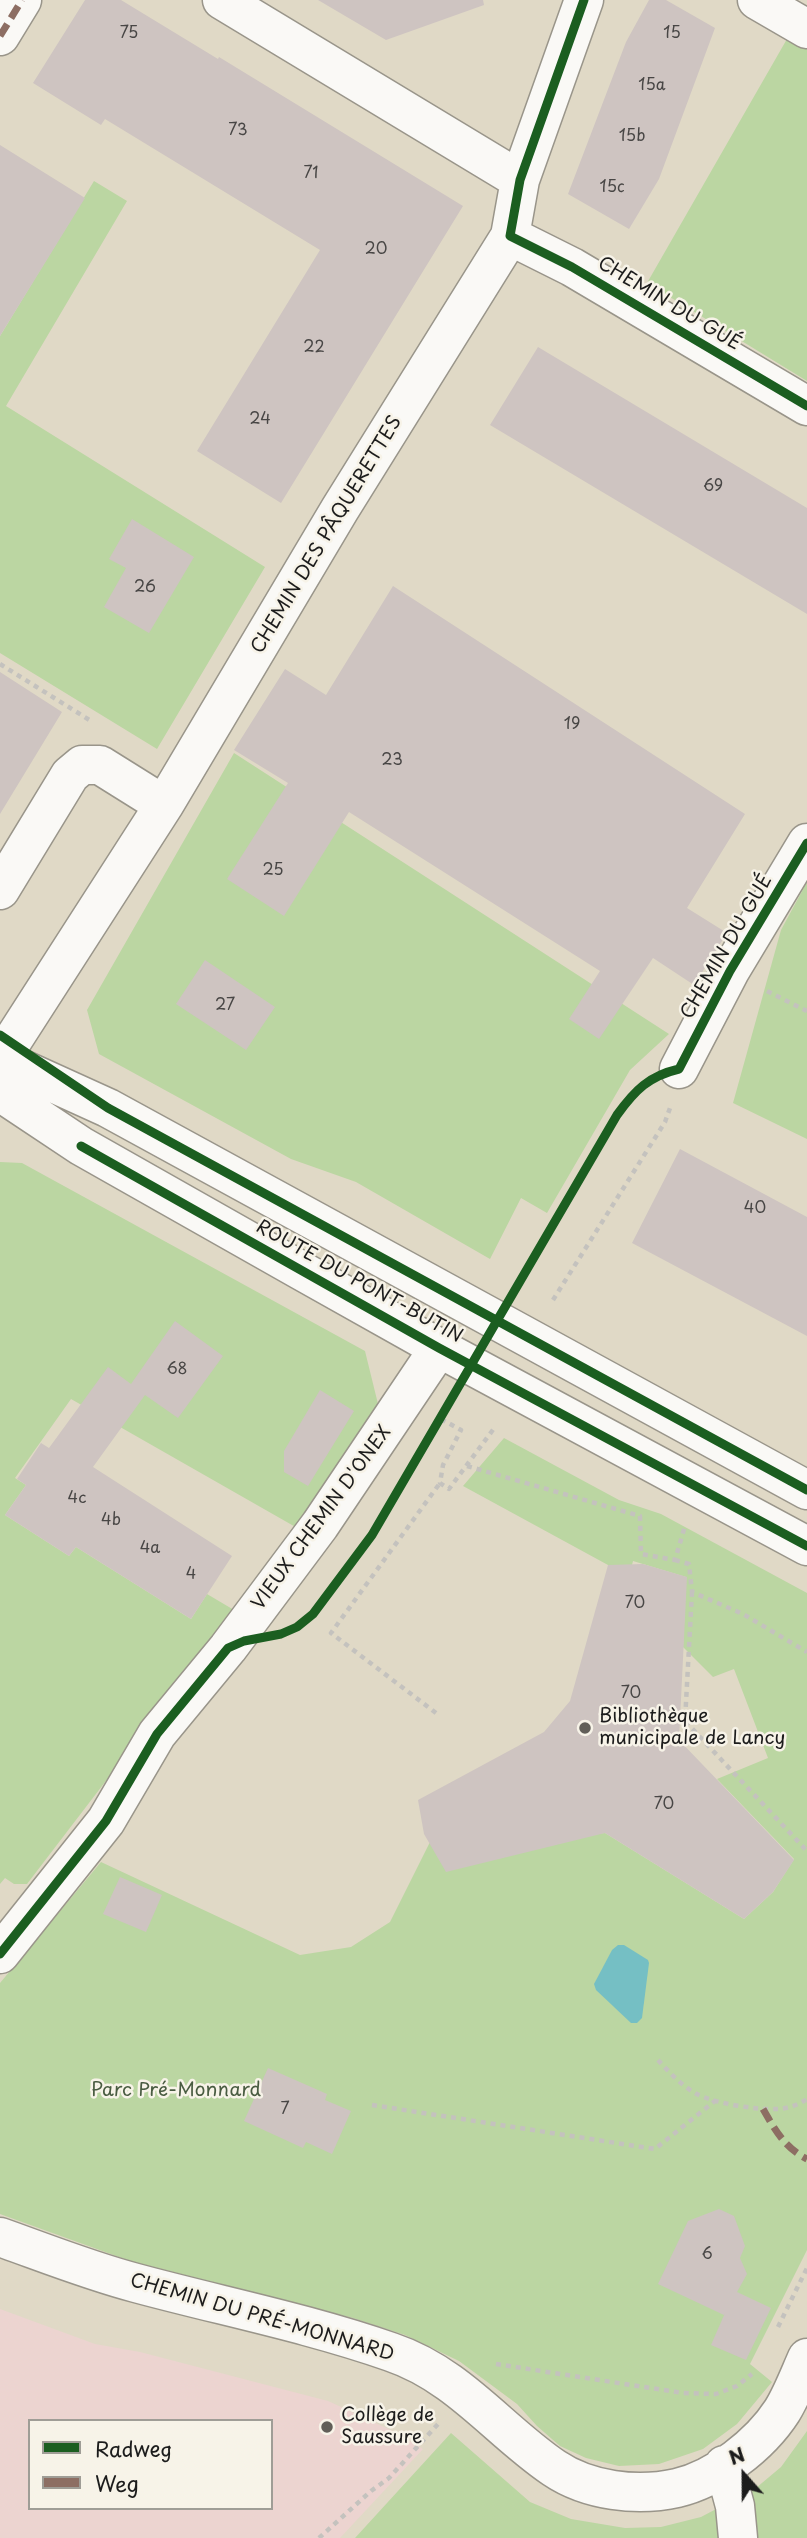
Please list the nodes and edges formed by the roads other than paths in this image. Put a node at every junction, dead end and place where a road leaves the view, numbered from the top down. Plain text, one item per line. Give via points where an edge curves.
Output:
1 (22, 0) edge
2 (222, 0) edge
3 (584, 0) edge
4 (757, 0) edge
5 (807, 29) edge
6 (0, 36) edge
7 (520, 180) junction
8 (510, 236) junction
9 (807, 406) edge
10 (164, 804) junction
11 (807, 843) edge
12 (0, 890) edge
13 (4, 1046) edge
14 (679, 1069) road end
15 (0, 1092) edge
16 (0, 1112) edge
17 (81, 1146) junction
18 (439, 1348) junction
19 (807, 1490) edge
20 (807, 1546) edge
21 (0, 1954) edge
22 (0, 2237) edge
23 (807, 2358) edge
24 (724, 2465) junction
25 (738, 2538) edge

1 - 6 street
2 - 7 street
3 - 7 street, CHEMIN DES PÂQUERETTES
4 - 5 street
7 - 8 street, CHEMIN DES PÂQUERETTES
8 - 9 street, CHEMIN DU GUÉ via 572,267
8 - 10 street, CHEMIN DES PÂQUERETTES
10 - 12 street via 100,765 82,765 70,775
10 - 13 street, CHEMIN DES PÂQUERETTES
11 - 14 street, CHEMIN DU GUÉ via 730,971
13 - 19 street, ROUTE DU PONT-BUTIN via 108,1108
15 - 17 street, ROUTE DU PONT-BUTIN
16 - 17 street
17 - 18 street, ROUTE DU PONT-BUTIN
18 - 20 street, ROUTE DU PONT-BUTIN
18 - 21 street, VIEUX CHEMIN D'ONEX via 320,1525 157,1734 106,1821
22 - 24 street, CHEMIN DU PRÉ-MONNARD via 132,2283 394,2353 460,2389 531,2452 583,2483 614,2490 677,2488
23 - 24 street, CHEMIN DU PRÉ-MONNARD via 782,2411 748,2448
24 - 25 street

